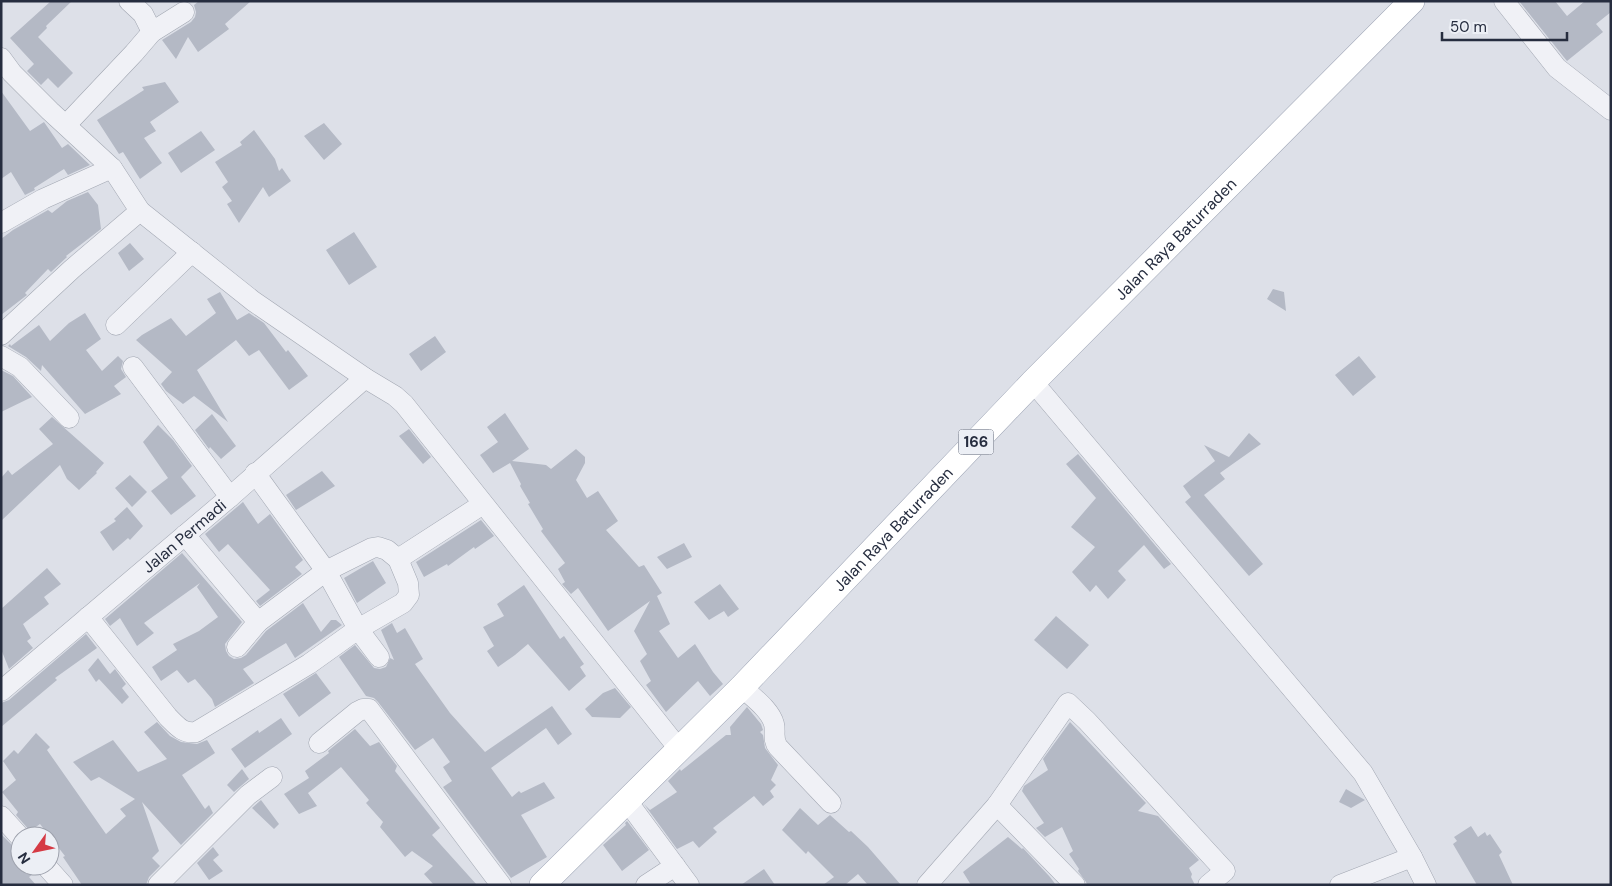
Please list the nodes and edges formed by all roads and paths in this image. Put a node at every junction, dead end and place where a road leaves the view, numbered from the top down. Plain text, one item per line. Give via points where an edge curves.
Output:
1 (129, 1) edge
2 (1412, 1) edge
3 (1504, 1) edge
4 (184, 12) dead end
5 (152, 32) junction
6 (1, 58) edge
7 (1611, 110) edge
8 (66, 125) junction
9 (112, 168) junction
10 (140, 211) junction
11 (1, 223) edge
12 (192, 252) junction
13 (116, 325) dead end
14 (1, 335) edge
15 (1, 356) edge
16 (133, 367) dead end
17 (365, 378) junction
18 (1033, 382) junction
19 (70, 418) dead end
20 (255, 473) junction
21 (230, 497) junction
22 (483, 504) junction
23 (185, 535) junction
24 (398, 559) junction
25 (326, 571) junction
26 (88, 617) junction
27 (258, 622) junction
28 (358, 629) junction
29 (237, 647) dead end
30 (378, 657) dead end
31 (742, 687) junction
32 (1, 691) edge
33 (319, 743) dead end
34 (679, 749) junction
35 (272, 776) dead end
36 (627, 801) junction
37 (832, 803) dead end
38 (997, 805) junction
39 (1, 816) edge
40 (10, 826) edge
41 (1412, 857) junction
42 (675, 866) junction
43 (1229, 878) edge
44 (158, 885) edge
45 (501, 885) edge
46 (542, 885) edge
47 (646, 885) edge
48 (689, 885) edge
49 (927, 885) edge
50 (1075, 885) edge
51 (1208, 885) edge
52 (1340, 885) edge
53 (1426, 885) edge

1 - 5 street via 143,14
2 - 18 main road, Jalan Raya Baturraden / 166
3 - 7 street via 1557,68
4 - 5 street
5 - 8 street
6 - 8 street via 12,73
8 - 9 street
9 - 10 street
9 - 11 street
10 - 12 street
10 - 14 street
12 - 13 street
12 - 17 street via 253,301
15 - 19 street via 20,367
16 - 21 street
17 - 20 street, Jalan Permadi
17 - 22 street via 404,404
18 - 31 main road, Jalan Raya Baturraden / 166
18 - 41 street via 1363,773
20 - 21 street, Jalan Permadi
20 - 25 street
21 - 23 street, Jalan Permadi
22 - 24 street
22 - 34 street
23 - 26 street, Jalan Permadi
23 - 27 street
24 - 25 street via 387,550 372,548
24 - 28 street via 408,583 409,595 403,603
25 - 27 street
25 - 28 street
26 - 28 street via 168,718 180,730 189,733 236,709
26 - 32 street, Jalan Permadi
27 - 29 street
28 - 30 street
31 - 34 main road, Jalan Raya Baturraden / 166
31 - 37 street via 772,720 778,747
33 - 45 street via 357,712 369,709
34 - 36 main road, Jalan Raya Baturraden / 166
35 - 44 street via 248,795
36 - 42 street
36 - 46 main road, Jalan Raya Baturraden / 166
38 - 43 street via 1068,703
38 - 49 street
38 - 50 street
39 - 40 street
41 - 52 street
41 - 53 street
42 - 47 street
42 - 48 street
43 - 51 street

